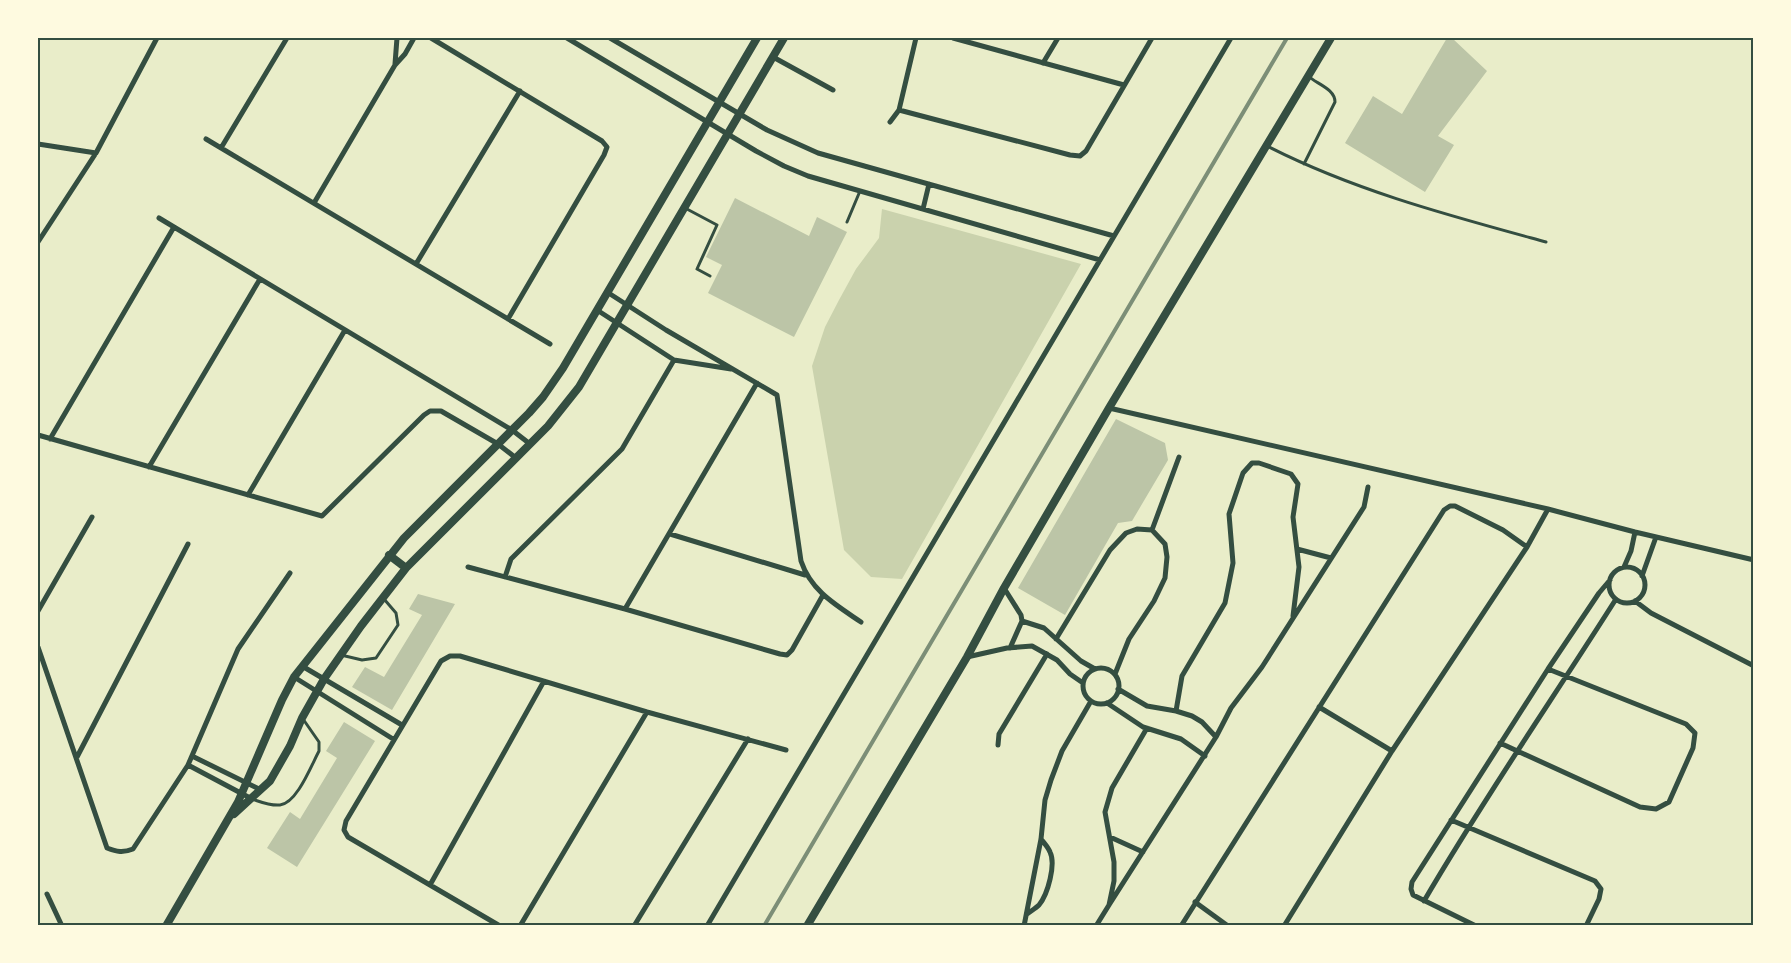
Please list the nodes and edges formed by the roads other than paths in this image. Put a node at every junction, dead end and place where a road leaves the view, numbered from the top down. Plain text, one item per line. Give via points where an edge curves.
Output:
1 (157, 38) edge
2 (287, 38) edge
3 (396, 38) edge
4 (414, 38) edge
5 (431, 38) edge
6 (567, 38) edge
7 (610, 38) edge
8 (757, 38) edge
9 (784, 38) edge
10 (916, 38) edge
11 (953, 38) edge
12 (960, 38) edge
13 (1058, 38) edge
14 (1152, 38) edge
15 (1231, 38) edge
16 (1331, 38) edge
17 (773, 57) junction
18 (1043, 62) junction
19 (395, 65) junction
20 (1308, 76) junction
21 (1124, 85) junction
22 (833, 90) dead end
23 (520, 91) junction
24 (720, 102) junction
25 (900, 110) junction
26 (740, 114) junction
27 (708, 122) junction
28 (890, 122) dead end
29 (728, 134) junction
30 (206, 139) dead end
31 (38, 144) edge
32 (1266, 146) junction
33 (221, 148) junction
34 (96, 153) junction
35 (1304, 164) junction
36 (929, 184) junction
37 (860, 191) junction
38 (314, 203) junction
39 (684, 208) junction
40 (923, 209) junction
41 (159, 218) dead end
42 (847, 222) dead end
43 (174, 227) junction
44 (1114, 236) junction
45 (38, 242) edge
46 (1546, 242) dead end
47 (1100, 260) junction
48 (416, 264) junction
49 (710, 276) dead end
50 (260, 278) junction
51 (607, 292) junction
52 (627, 305) junction
53 (597, 310) junction
54 (508, 319) junction
55 (616, 323) junction
56 (345, 330) junction
57 (550, 344) dead end
58 (674, 360) junction
59 (734, 370) junction
60 (757, 384) junction
61 (1109, 408) junction
62 (512, 430) junction
63 (38, 435) edge
64 (50, 438) junction
65 (498, 444) junction
66 (530, 444) junction
67 (1179, 457) dead end
68 (516, 458) junction
69 (149, 467) junction
70 (1368, 488) dead end
71 (248, 495) junction
72 (1548, 509) junction
73 (92, 517) dead end
74 (1152, 530) junction
75 (1635, 532) junction
76 (670, 534) junction
77 (1656, 537) junction
78 (188, 544) dead end
79 (1527, 547) junction
80 (1297, 549) junction
81 (390, 555) junction
82 (1331, 558) junction
83 (1754, 560) edge
84 (468, 567) dead end
85 (1624, 567) junction
86 (406, 568) junction
87 (290, 573) dead end
88 (805, 575) junction
89 (1642, 576) junction
90 (505, 577) junction
91 (1610, 580) junction
92 (1004, 588) junction
93 (823, 595) junction
94 (383, 598) junction
95 (1616, 599) junction
96 (1635, 601) junction
97 (625, 609) junction
98 (38, 611) edge
99 (1292, 619) junction
100 (1022, 621) junction
101 (861, 622) dead end
102 (1056, 639) junction
103 (38, 647) edge
104 (1010, 648) junction
105 (1048, 654) junction
106 (340, 655) junction
107 (967, 657) junction
108 (1754, 658) edge
109 (1752, 665) edge
110 (302, 666) junction
111 (1095, 668) junction
112 (1548, 669) junction
113 (1115, 674) junction
114 (294, 677) junction
115 (1567, 677) junction
116 (324, 679) junction
117 (544, 681) junction
118 (1083, 683) junction
119 (1118, 689) junction
120 (316, 691) junction
121 (1091, 701) junction
122 (1106, 703) junction
123 (1319, 707) junction
124 (1176, 711) junction
125 (647, 712) junction
126 (302, 718) junction
127 (402, 725) junction
128 (1147, 728) junction
129 (1216, 737) junction
130 (393, 739) junction
131 (748, 739) junction
132 (1500, 743) junction
133 (998, 745) dead end
134 (786, 750) dead end
135 (1392, 751) junction
136 (1517, 751) junction
137 (192, 756) junction
138 (1205, 756) junction
139 (76, 757) junction
140 (188, 765) junction
141 (246, 782) junction
142 (261, 790) junction
143 (242, 793) junction
144 (252, 799) junction
145 (228, 819) junction
146 (1451, 820) junction
147 (1467, 828) junction
148 (1110, 837) junction
149 (1041, 839) junction
150 (1143, 852) junction
151 (430, 885) junction
152 (47, 894) dead end
153 (1424, 901) junction
154 (1195, 902) junction
155 (1109, 905) junction
156 (1026, 914) junction
157 (1291, 916) junction
158 (62, 926) edge
159 (166, 926) edge
160 (500, 926) edge
161 (520, 926) edge
162 (634, 926) edge
163 (707, 926) edge
164 (807, 926) edge
165 (1024, 926) edge
166 (1096, 926) edge
167 (1181, 926) edge
168 (1228, 926) edge
169 (1284, 926) edge
170 (1292, 926) edge
171 (1476, 926) edge
172 (1586, 926) edge

1 - 34 street
2 - 33 street
3 - 19 street
4 - 19 street
5 - 23 street
6 - 27 street
7 - 24 street
8 - 24 street
9 - 17 street
10 - 25 street
11 - 12 street
12 - 18 street
13 - 18 street
14 - 21 street
15 - 44 street
16 - 20 street
17 - 22 street
17 - 26 street
18 - 21 street
19 - 38 street
20 - 32 street
20 - 35 lane via 1332,92 1335,102
21 - 25 street via 1080,156
23 - 48 street
23 - 54 street via 607,147
24 - 26 street
24 - 27 street
25 - 28 street
26 - 29 street
26 - 36 street via 818,153
27 - 29 street
27 - 51 street
29 - 37 street via 784,166
29 - 39 street
30 - 33 street
31 - 34 street
32 - 35 lane
32 - 61 street
33 - 38 street
34 - 45 street
35 - 46 lane via 1421,208
36 - 40 street
36 - 44 street
37 - 40 street
37 - 42 lane
38 - 48 street
39 - 49 lane via 717,225 697,269
39 - 52 street
40 - 47 street
41 - 43 street
43 - 50 street
43 - 64 street
44 - 47 street
47 - 163 street
48 - 54 street
50 - 56 street
50 - 69 street
51 - 52 street
51 - 53 street
52 - 55 street
52 - 59 street
53 - 55 street
53 - 62 street via 543,397
54 - 57 street
55 - 58 street
55 - 66 street via 579,387
56 - 62 street
56 - 71 street
58 - 59 street
58 - 90 street via 622,449 511,559
59 - 60 street
60 - 76 street
60 - 88 street via 777,395
61 - 72 street
61 - 92 street
62 - 65 street
62 - 66 street
63 - 64 street
64 - 69 street
65 - 68 street
65 - 71 street via 441,411 430,411 322,516
65 - 81 street
66 - 68 street
67 - 74 street
68 - 86 street
69 - 71 street
70 - 82 street via 1364,507
72 - 75 street
72 - 79 street
73 - 98 street
74 - 102 street via 1137,529 1126,533 1110,550
74 - 113 street via 1165,544 1165,578 1129,639
75 - 77 street
75 - 85 street
76 - 88 street
76 - 97 street
77 - 83 street
77 - 89 street
78 - 139 street
79 - 123 street via 1503,530 1455,506 1444,510
79 - 135 street
80 - 82 street
80 - 99 street via 1299,567
80 - 124 street via 1293,516 1298,484 1291,474 1252,463 1243,472 1229,514 1233,563 1225,603 1182,676
81 - 86 street
81 - 110 street
82 - 99 street
84 - 90 street
85 - 89 street via 1634,569
85 - 91 street
86 - 94 street
87 - 137 street via 238,649
88 - 93 street
89 - 96 street via 1644,590
90 - 97 street
91 - 95 street via 1610,591
91 - 112 street
92 - 100 street
92 - 107 street
93 - 97 street via 787,655
93 - 101 street
94 - 106 street
94 - 106 lane via 396,613 398,625 376,658 362,660
95 - 96 street
95 - 115 street
96 - 109 street via 1651,613
99 - 129 street via 1231,708
100 - 102 street via 1044,628
100 - 104 street
102 - 111 street
103 - 139 street
104 - 105 street via 1032,646
104 - 107 street
105 - 118 street
105 - 133 street via 999,734
106 - 116 street
107 - 164 street
108 - 109 street
110 - 114 street
110 - 116 street
111 - 113 street
111 - 118 street
112 - 115 street
112 - 132 street
113 - 119 street
114 - 120 street
114 - 141 street
115 - 136 street
115 - 136 street via 1686,724 1694,733 1693,748 1669,802 1656,809 1640,807
116 - 120 street
116 - 127 street
117 - 125 street
117 - 127 street via 460,656 450,656 441,661
117 - 151 street
118 - 121 street via 1083,690
119 - 122 street via 1114,698
119 - 124 street via 1147,706
120 - 126 street
120 - 130 street
121 - 122 street
121 - 149 street via 1062,751 1050,780
122 - 128 street
123 - 135 street
123 - 154 street
124 - 129 street via 1196,718
125 - 131 street
125 - 161 street
126 - 142 street via 279,766
126 - 144 lane via 320,746 297,792 281,805
127 - 130 street
128 - 138 street via 1181,739
128 - 148 street via 1112,788 1105,812
129 - 138 street
130 - 151 street via 346,821 344,830 348,837
131 - 134 street
131 - 162 street
132 - 136 street
132 - 146 street
135 - 157 street
136 - 147 street
137 - 140 street
137 - 141 street
138 - 150 street
139 - 140 street via 108,848 117,852 133,849
140 - 143 street
141 - 142 street
141 - 143 street
142 - 144 street
143 - 144 street
143 - 145 street
144 - 145 street
145 - 159 street
146 - 147 street
146 - 153 street via 1412,882 1413,895
147 - 153 street
147 - 172 street via 1595,881 1601,889
148 - 150 street
148 - 155 street via 1114,881
149 - 156 street
149 - 156 street via 1050,853 1050,877 1042,900
150 - 155 street
151 - 160 street
152 - 158 street
153 - 171 street
154 - 167 street
154 - 168 street
155 - 166 street
156 - 165 street
157 - 169 street
157 - 170 street

